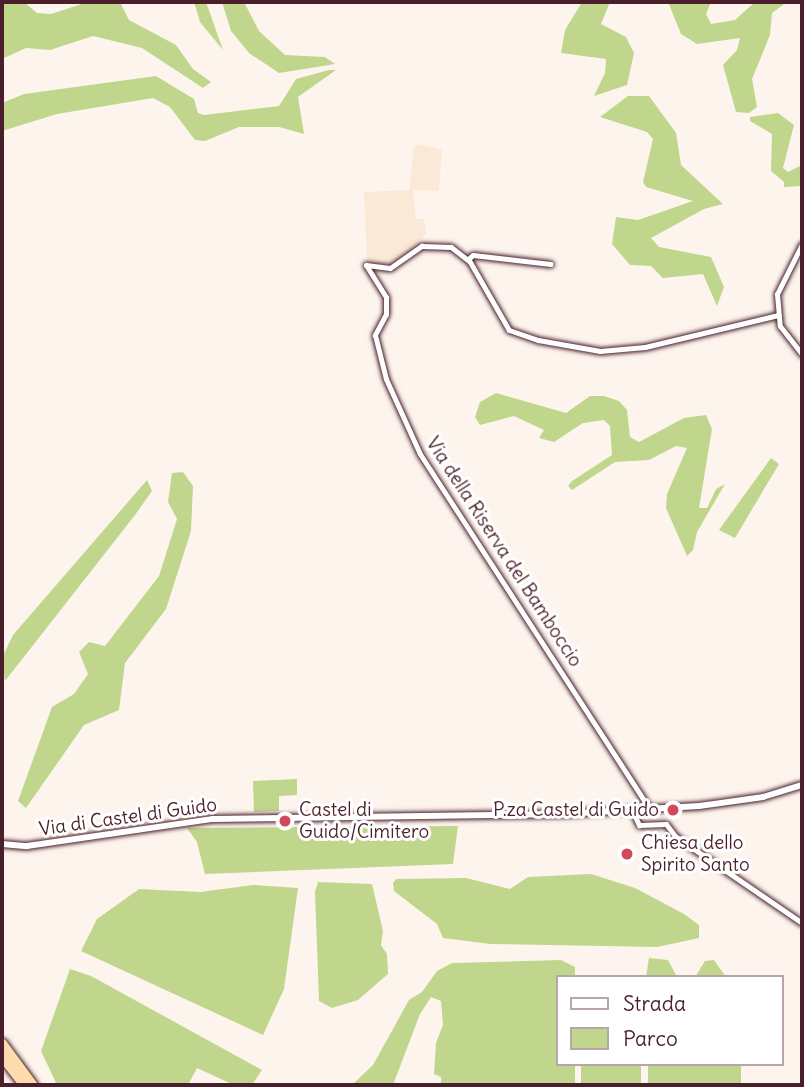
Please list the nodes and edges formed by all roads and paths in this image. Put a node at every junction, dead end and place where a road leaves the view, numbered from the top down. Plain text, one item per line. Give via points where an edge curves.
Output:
1 (802, 244) edge
2 (468, 259) junction
3 (550, 264) dead end
4 (778, 315) junction
5 (802, 354) edge
6 (802, 785) edge
7 (649, 808) junction
8 (632, 810) junction
9 (2, 844) edge
10 (802, 923) edge
11 (2, 1043) edge
12 (2, 1057) edge
13 (24, 1085) edge
14 (33, 1085) edge

1 - 4 street via 778,285
2 - 3 street via 473,255
2 - 4 street via 505,326 546,342 620,351
2 - 7 street, Via della Riserva del Bamboccio via 451,247 433,243 417,248 393,267 366,265 387,299 386,314 375,335 386,379 420,454
4 - 5 street via 785,335
6 - 7 street, Via di Castel di Guido via 737,801
7 - 8 street, Via di Castel di Guido
8 - 9 street, Via di Castel di Guido via 219,819 27,846
8 - 10 street via 639,825 666,824 675,835
11 - 14 highway
12 - 13 highway

